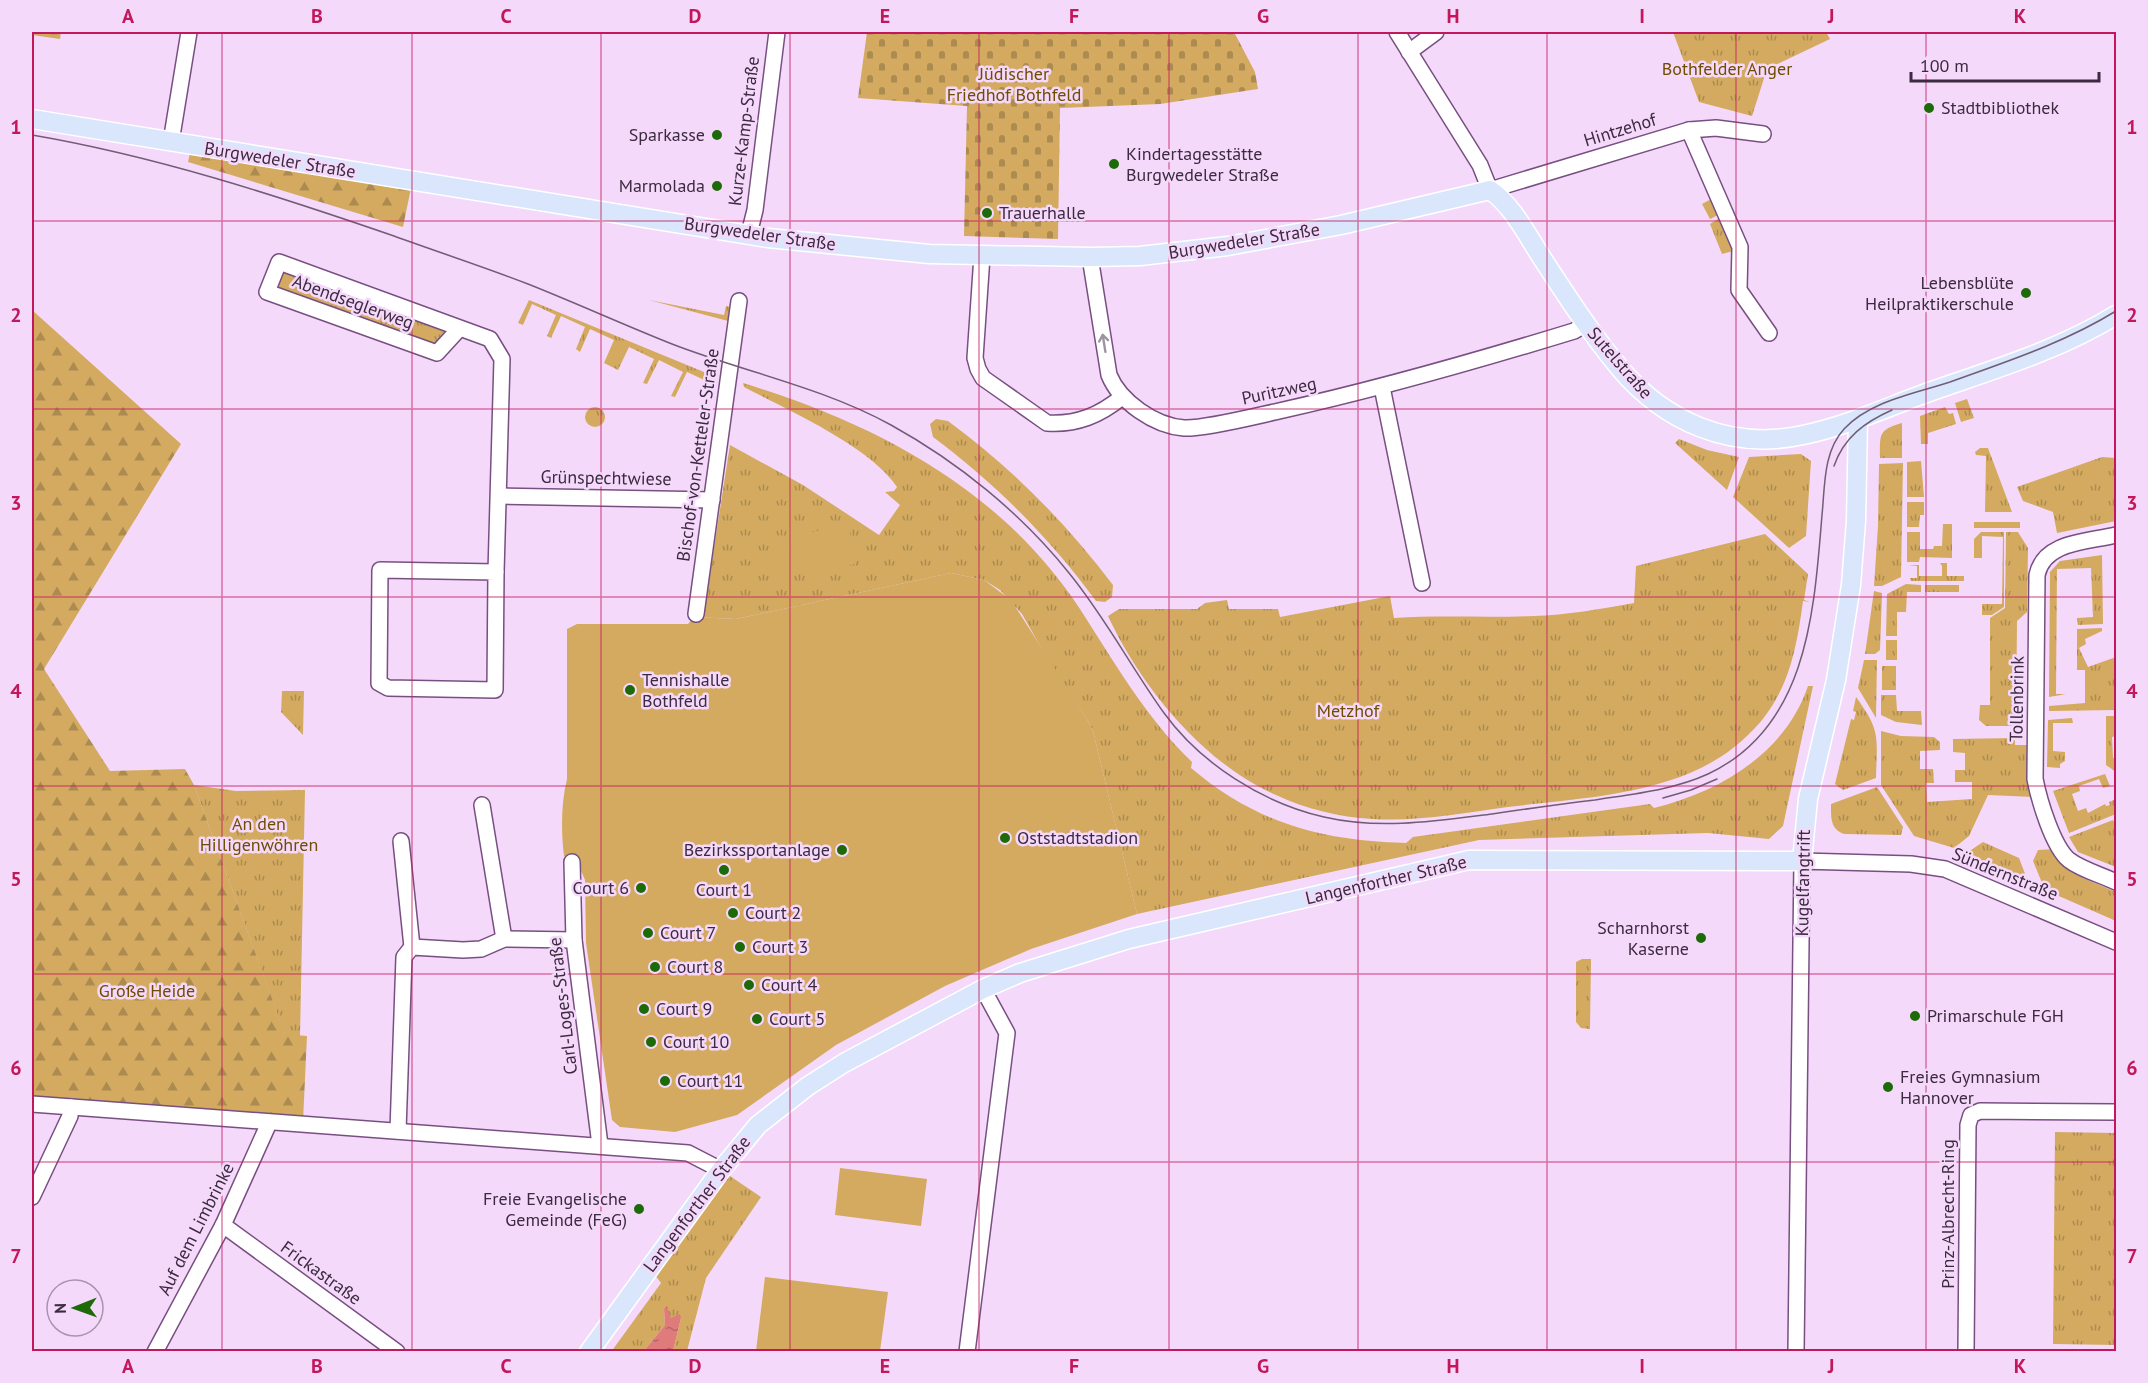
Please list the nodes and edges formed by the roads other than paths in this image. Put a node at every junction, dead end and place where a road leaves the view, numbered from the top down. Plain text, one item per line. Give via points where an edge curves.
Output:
1 (189, 32) edge
2 (773, 32) edge
3 (1397, 32) edge
4 (1436, 32) edge
5 (1409, 52) junction
6 (32, 119) edge
7 (1689, 130) junction
8 (1763, 134) dead end
9 (171, 142) junction
10 (1490, 190) junction
11 (749, 234) junction
12 (982, 256) junction
13 (1090, 257) junction
14 (740, 301) dead end
15 (2116, 315) edge
16 (1586, 324) junction
17 (459, 329) junction
18 (1769, 333) dead end
19 (1382, 387) junction
20 (1122, 397) junction
21 (1858, 419) junction
22 (500, 496) junction
23 (712, 500) junction
24 (2116, 535) edge
25 (496, 572) junction
26 (1422, 583) dead end
27 (696, 614) dead end
28 (482, 805) dead end
29 (401, 841) dead end
30 (1802, 861) junction
31 (572, 862) dead end
32 (2116, 882) edge
33 (504, 939) junction
34 (574, 940) junction
35 (2116, 942) edge
36 (412, 947) junction
37 (983, 989) junction
38 (32, 1104) edge
39 (71, 1107) junction
40 (2116, 1112) edge
41 (269, 1123) junction
42 (398, 1131) junction
43 (600, 1145) junction
44 (720, 1170) junction
45 (32, 1197) edge
46 (223, 1225) junction
47 (155, 1352) edge
48 (397, 1352) edge
49 (589, 1352) edge
50 (967, 1352) edge
51 (1796, 1352) edge
52 (1966, 1352) edge

1 - 9 street
2 - 11 street, Kurze-Kamp-Straße
3 - 5 street, Sutelstraße
4 - 5 street
5 - 10 street, Sutelstraße via 1480,165
6 - 9 main road, Burgwedeler Straße
7 - 8 street, Hintzehof via 1716,128
7 - 10 street, Hintzehof
7 - 18 street via 1740,247 1739,290
9 - 11 main road, Burgwedeler Straße
10 - 13 main road, Burgwedeler Straße via 1229,246
10 - 16 main road, Sutelstraße via 1511,211
11 - 12 main road, Burgwedeler Straße via 830,246
12 - 13 main road, Burgwedeler Straße
12 - 20 street via 975,358 983,378 1047,423 1102,414
20 -> 13 street via 1110,375
14 - 23 street, Bischof-von-Ketteler-Straße
15 - 21 main road, Sutelstraße via 2038,354
16 - 19 street, Puritzweg via 1574,332
16 - 21 main road, Sutelstraße via 1640,392 1679,419 1714,434 1750,439 1800,436
17 - 17 street, Abendseglerweg via 279,262 267,292 437,353
17 - 22 street, Abendseglerweg via 490,339 501,359
19 - 20 street, Puritzweg via 1186,428 1170,425
19 - 26 street
21 - 30 main road, Kugelfangtrift via 1851,585 1839,664 1808,799
22 - 23 street, Grünspechtwiese
22 - 25 street, Abendseglerweg
23 - 27 street, Bischof-von-Ketteler-Straße
24 - 32 street, Tollenbrink via 2055,549 2040,563 2035,779 2064,855 2072,863
25 - 25 street, Abendseglerweg via 495,690 388,688 378,683 380,570
28 - 33 street
29 - 36 street
30 - 35 street, Sündernstraße via 1911,864 1945,869
30 - 37 main road, Langenforther Straße via 1469,860 1129,939 1020,973
30 - 51 street, Kugelfangtrift
31 - 34 street, Carl-Loges-Straße
33 - 34 street
33 - 36 street via 481,949
34 - 43 street, Carl-Loges-Straße
36 - 42 street via 404,957
37 - 44 main road, Langenforther Straße via 808,1086 758,1125
37 - 50 street via 1007,1033
38 - 39 street
39 - 41 street
39 - 45 street
40 - 52 street, Prinz-Albrecht-Ring via 1980,1111 1971,1115
41 - 42 street
41 - 46 street, Auf dem Limbrinke
42 - 43 street
43 - 44 street via 688,1152
44 - 49 main road, Langenforther Straße
46 - 47 street, Auf dem Limbrinke
46 - 48 street, Frickastraße

